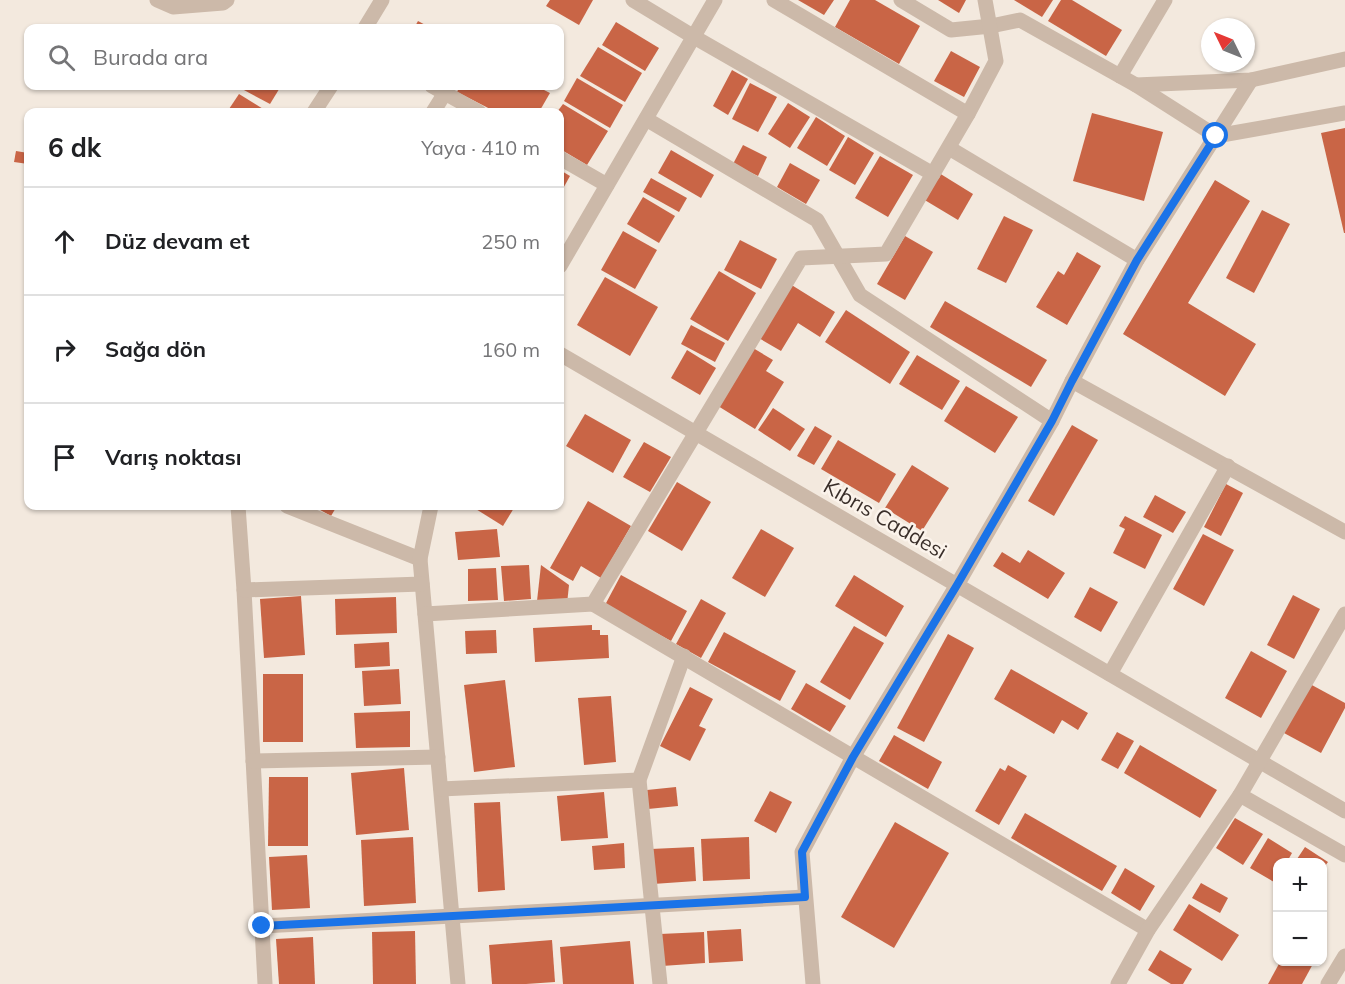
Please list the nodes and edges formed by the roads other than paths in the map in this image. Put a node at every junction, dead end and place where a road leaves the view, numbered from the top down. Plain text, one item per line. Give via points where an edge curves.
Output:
1 (157, 0) edge
2 (227, 0) edge
3 (382, 0) edge
4 (633, 0) edge
5 (715, 0) edge
6 (774, 0) edge
7 (901, 0) edge
8 (985, 0) edge
9 (1165, 0) edge
10 (367, 24) edge
11 (991, 26) junction
12 (694, 37) junction
13 (1345, 59) edge
14 (1120, 76) junction
15 (1251, 80) junction
16 (1136, 85) junction
17 (328, 90) edge
18 (438, 90) edge
19 (440, 90) edge
20 (317, 108) edge
21 (434, 108) edge
22 (472, 108) edge
23 (1345, 113) edge
24 (968, 114) junction
25 (646, 119) junction
26 (1216, 136) junction
27 (949, 148) junction
28 (564, 160) edge
29 (933, 174) junction
30 (607, 185) junction
31 (837, 256) junction
32 (564, 259) edge
33 (1137, 260) junction
34 (564, 356) edge
35 (1072, 381) junction
36 (1052, 421) junction
37 (696, 434) junction
38 (1228, 466) junction
39 (238, 510) edge
40 (297, 510) edge
41 (430, 510) edge
42 (1345, 532) edge
43 (420, 559) junction
44 (422, 584) junction
45 (957, 585) junction
46 (244, 590) junction
47 (593, 604) junction
48 (425, 614) junction
49 (1345, 614) edge
50 (684, 656) junction
51 (1110, 674) junction
52 (438, 757) junction
53 (853, 757) junction
54 (253, 761) junction
55 (1260, 761) junction
56 (639, 780) junction
57 (441, 789) junction
58 (1239, 795) junction
59 (1345, 811) edge
60 (1345, 855) edge
61 (805, 897) junction
62 (651, 905) junction
63 (452, 917) junction
64 (262, 926) junction
65 (1148, 930) junction
66 (1345, 956) edge
67 (1123, 982) edge
68 (265, 984) edge
69 (458, 984) edge
70 (660, 984) edge
71 (813, 984) edge
72 (1328, 984) edge

1 - 2 street via 172,7
3 - 10 street
4 - 12 street
5 - 12 street
6 - 24 street
7 - 11 street via 951,30
8 - 11 street
9 - 14 street
11 - 14 street via 1020,20
11 - 24 street via 996,61
12 - 25 street
12 - 29 street
13 - 15 street
14 - 16 street
15 - 16 street
15 - 26 street
16 - 26 street
17 - 20 street
18 - 21 street
19 - 22 street
23 - 26 street
24 - 27 street
25 - 30 street
25 - 31 street via 817,220
26 - 33 street
27 - 29 street
27 - 33 street
28 - 30 street
29 - 31 street via 886,254
30 - 32 street
31 - 36 street via 860,295
31 - 37 street via 801,258
33 - 35 street
34 - 37 street, Kıbrıs Caddesi
35 - 36 street
35 - 38 street
36 - 45 street
37 - 45 street, Kıbrıs Caddesi
37 - 47 street
38 - 42 street
38 - 51 street
39 - 46 street
40 - 43 street
41 - 43 street
43 - 44 street
44 - 46 street
44 - 48 street
45 - 51 street, Kıbrıs Caddesi
45 - 53 street
46 - 54 street
47 - 48 street
47 - 50 street
48 - 52 street
49 - 55 street
50 - 53 street
50 - 56 street
51 - 55 street, Kıbrıs Caddesi
52 - 54 street
52 - 57 street
53 - 61 street via 802,852
53 - 65 street
54 - 64 street
55 - 58 street
55 - 59 street, Kıbrıs Caddesi
56 - 57 street
56 - 62 street
57 - 63 street
58 - 60 street
58 - 65 street
61 - 62 street
61 - 71 street
62 - 63 street
62 - 70 street
63 - 64 street
63 - 69 street
64 - 68 street
65 - 67 street
66 - 72 street

